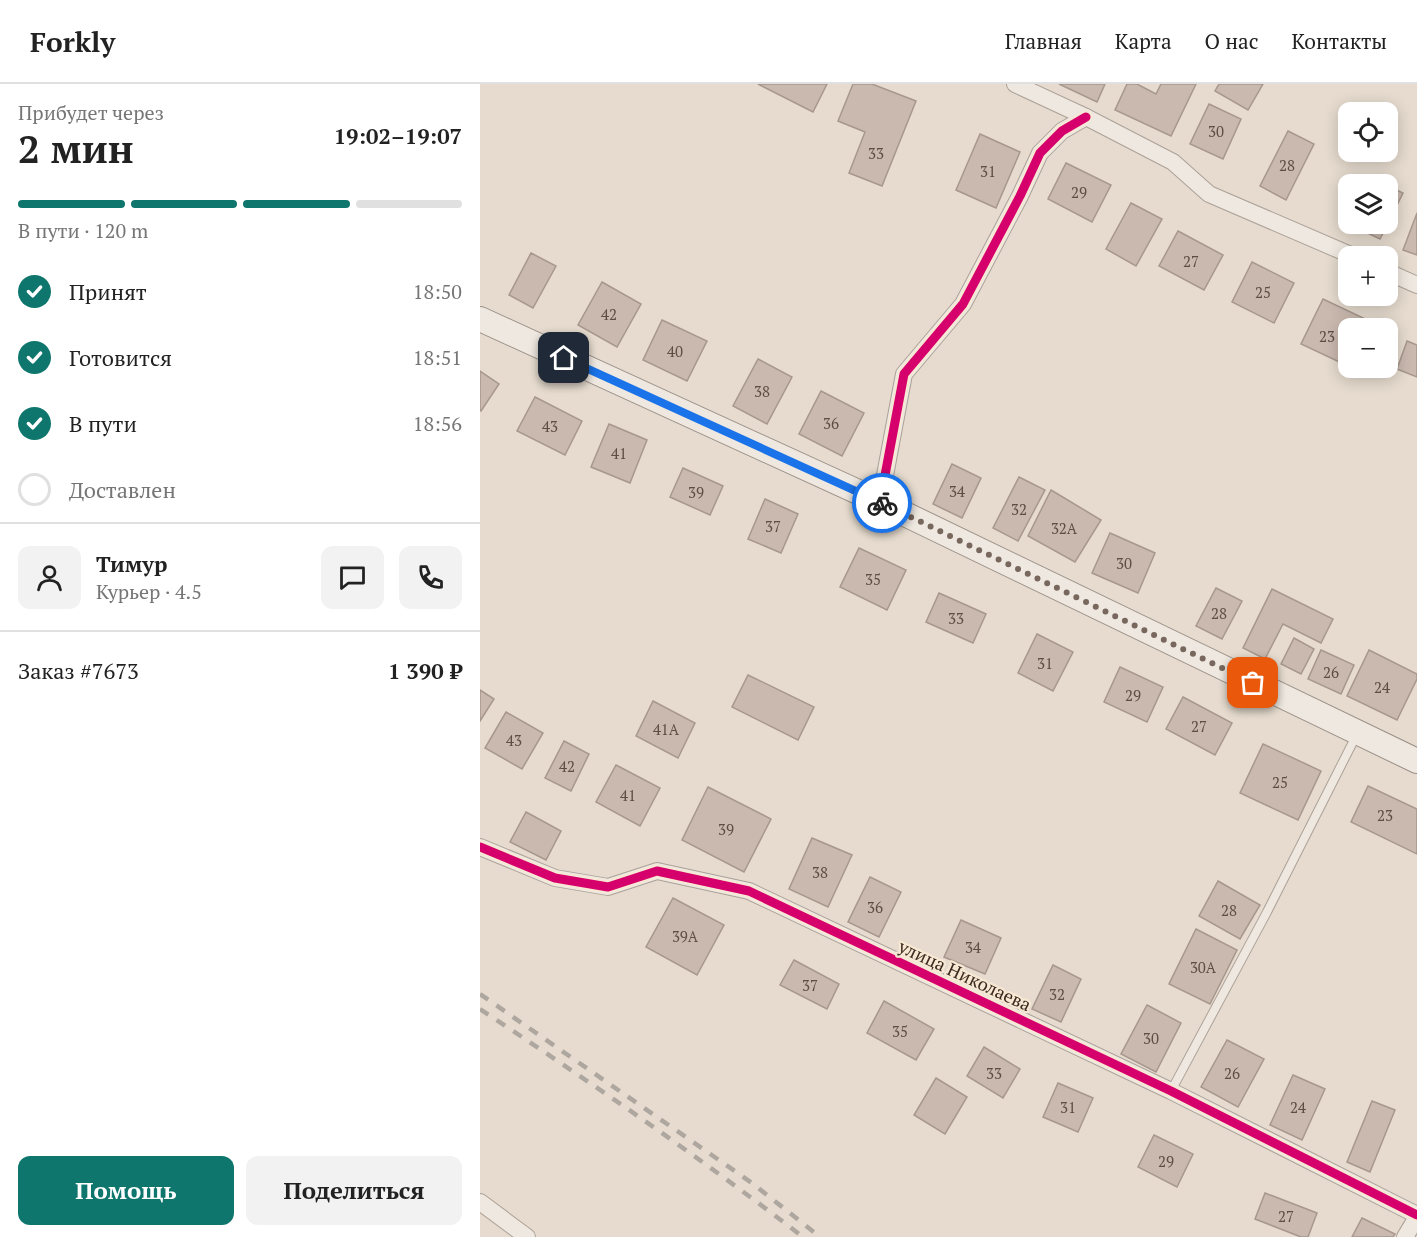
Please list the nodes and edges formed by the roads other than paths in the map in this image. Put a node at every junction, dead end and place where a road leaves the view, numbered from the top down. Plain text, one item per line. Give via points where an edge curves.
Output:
1 (1015, 84) edge
2 (1086, 117) junction
3 (1338, 250) edge
4 (1398, 276) edge
5 (1417, 285) edge
6 (480, 320) edge
7 (880, 502) junction
8 (1357, 734) junction
9 (1417, 761) edge
10 (480, 847) edge
11 (1171, 1091) junction
12 (480, 1202) edge
13 (1417, 1216) edge
14 (527, 1237) edge
15 (1405, 1237) edge

1 - 2 street
2 - 3 street via 1173,162 1209,194
2 - 7 street via 1062,131 1040,153 963,304 904,374
4 - 5 street
6 - 7 main road
7 - 8 main road
8 - 9 main road
8 - 11 lane
10 - 11 street, улица Николаева via 555,878 608,887 657,871 749,891
11 - 13 street, улица Николаева
12 - 14 street
13 - 15 street

